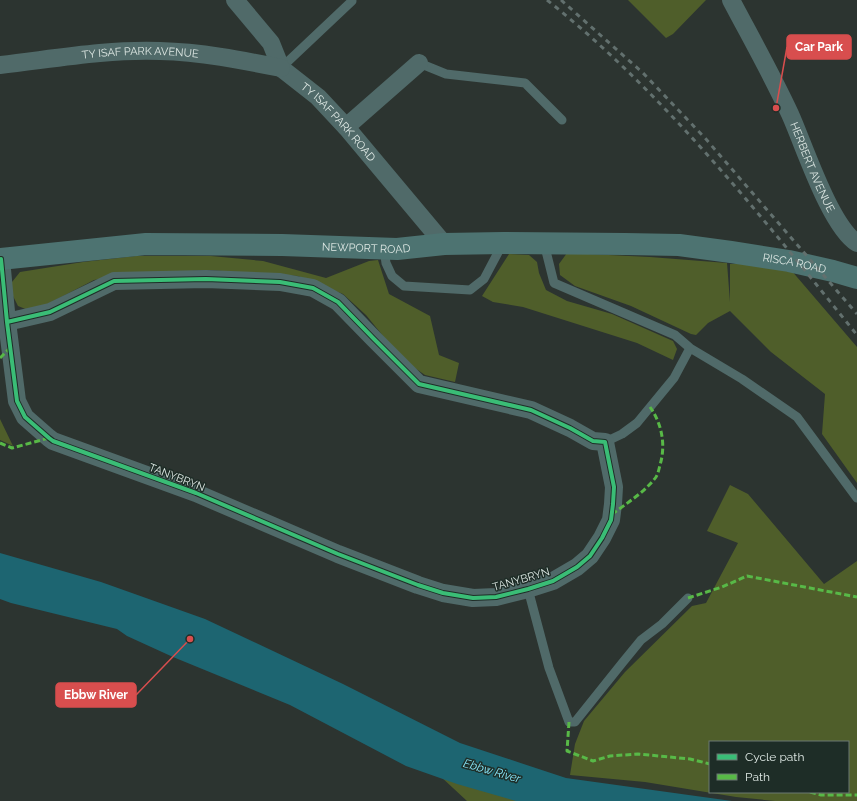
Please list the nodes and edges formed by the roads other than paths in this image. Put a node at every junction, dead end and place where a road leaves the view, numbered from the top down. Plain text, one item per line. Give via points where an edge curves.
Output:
1 (235, 0) edge
2 (731, 0) edge
3 (352, 1) dead end
4 (419, 63) joint
5 (0, 65) edge
6 (281, 68) junction
7 (562, 120) dead end
8 (346, 127) junction
9 (503, 243) junction
10 (544, 243) junction
11 (857, 243) edge
12 (444, 244) junction
13 (384, 249) junction
14 (731, 252) joint
15 (1, 259) edge
16 (857, 278) edge
17 (7, 322) junction
18 (690, 348) junction
19 (605, 442) junction
20 (857, 498) edge
21 (528, 589) junction
22 (688, 598) dead end

1 - 6 street via 271,43
2 - 11 street, HERBERT AVENUE via 790,114 830,208 850,239
3 - 6 lane
4 - 7 lane via 446,74 525,83
4 - 8 street
5 - 6 street, TY ISAF PARK AVENUE via 107,52 160,51 219,56
6 - 8 street, TY ISAF PARK ROAD via 318,97
8 - 12 street, TY ISAF PARK ROAD
9 - 10 main road, NEWPORT ROAD
9 - 12 main road, NEWPORT ROAD
9 - 13 lane via 484,278 470,290 404,286 392,276 386,263
10 - 14 main road, NEWPORT ROAD via 679,245
10 - 18 lane via 554,283 675,335
12 - 13 main road, NEWPORT ROAD
13 - 15 main road, NEWPORT ROAD via 282,244 146,244
14 - 16 main road, RISCA ROAD via 789,261
15 - 17 street, TANYBRYN
17 - 19 street via 50,312 114,281 206,279 280,282 313,288 338,302 419,384 531,410 593,441
17 - 21 street, TANYBRYN via 17,401 26,417 53,440 196,493 338,554 443,593 473,598 496,597
18 - 19 lane via 674,378 637,423
18 - 20 lane via 742,379 796,417
19 - 21 street, TANYBRYN via 614,487 610,520 602,538 590,556 576,567 553,580
21 - 22 lane via 549,668 569,722 575,722 641,640 662,624

